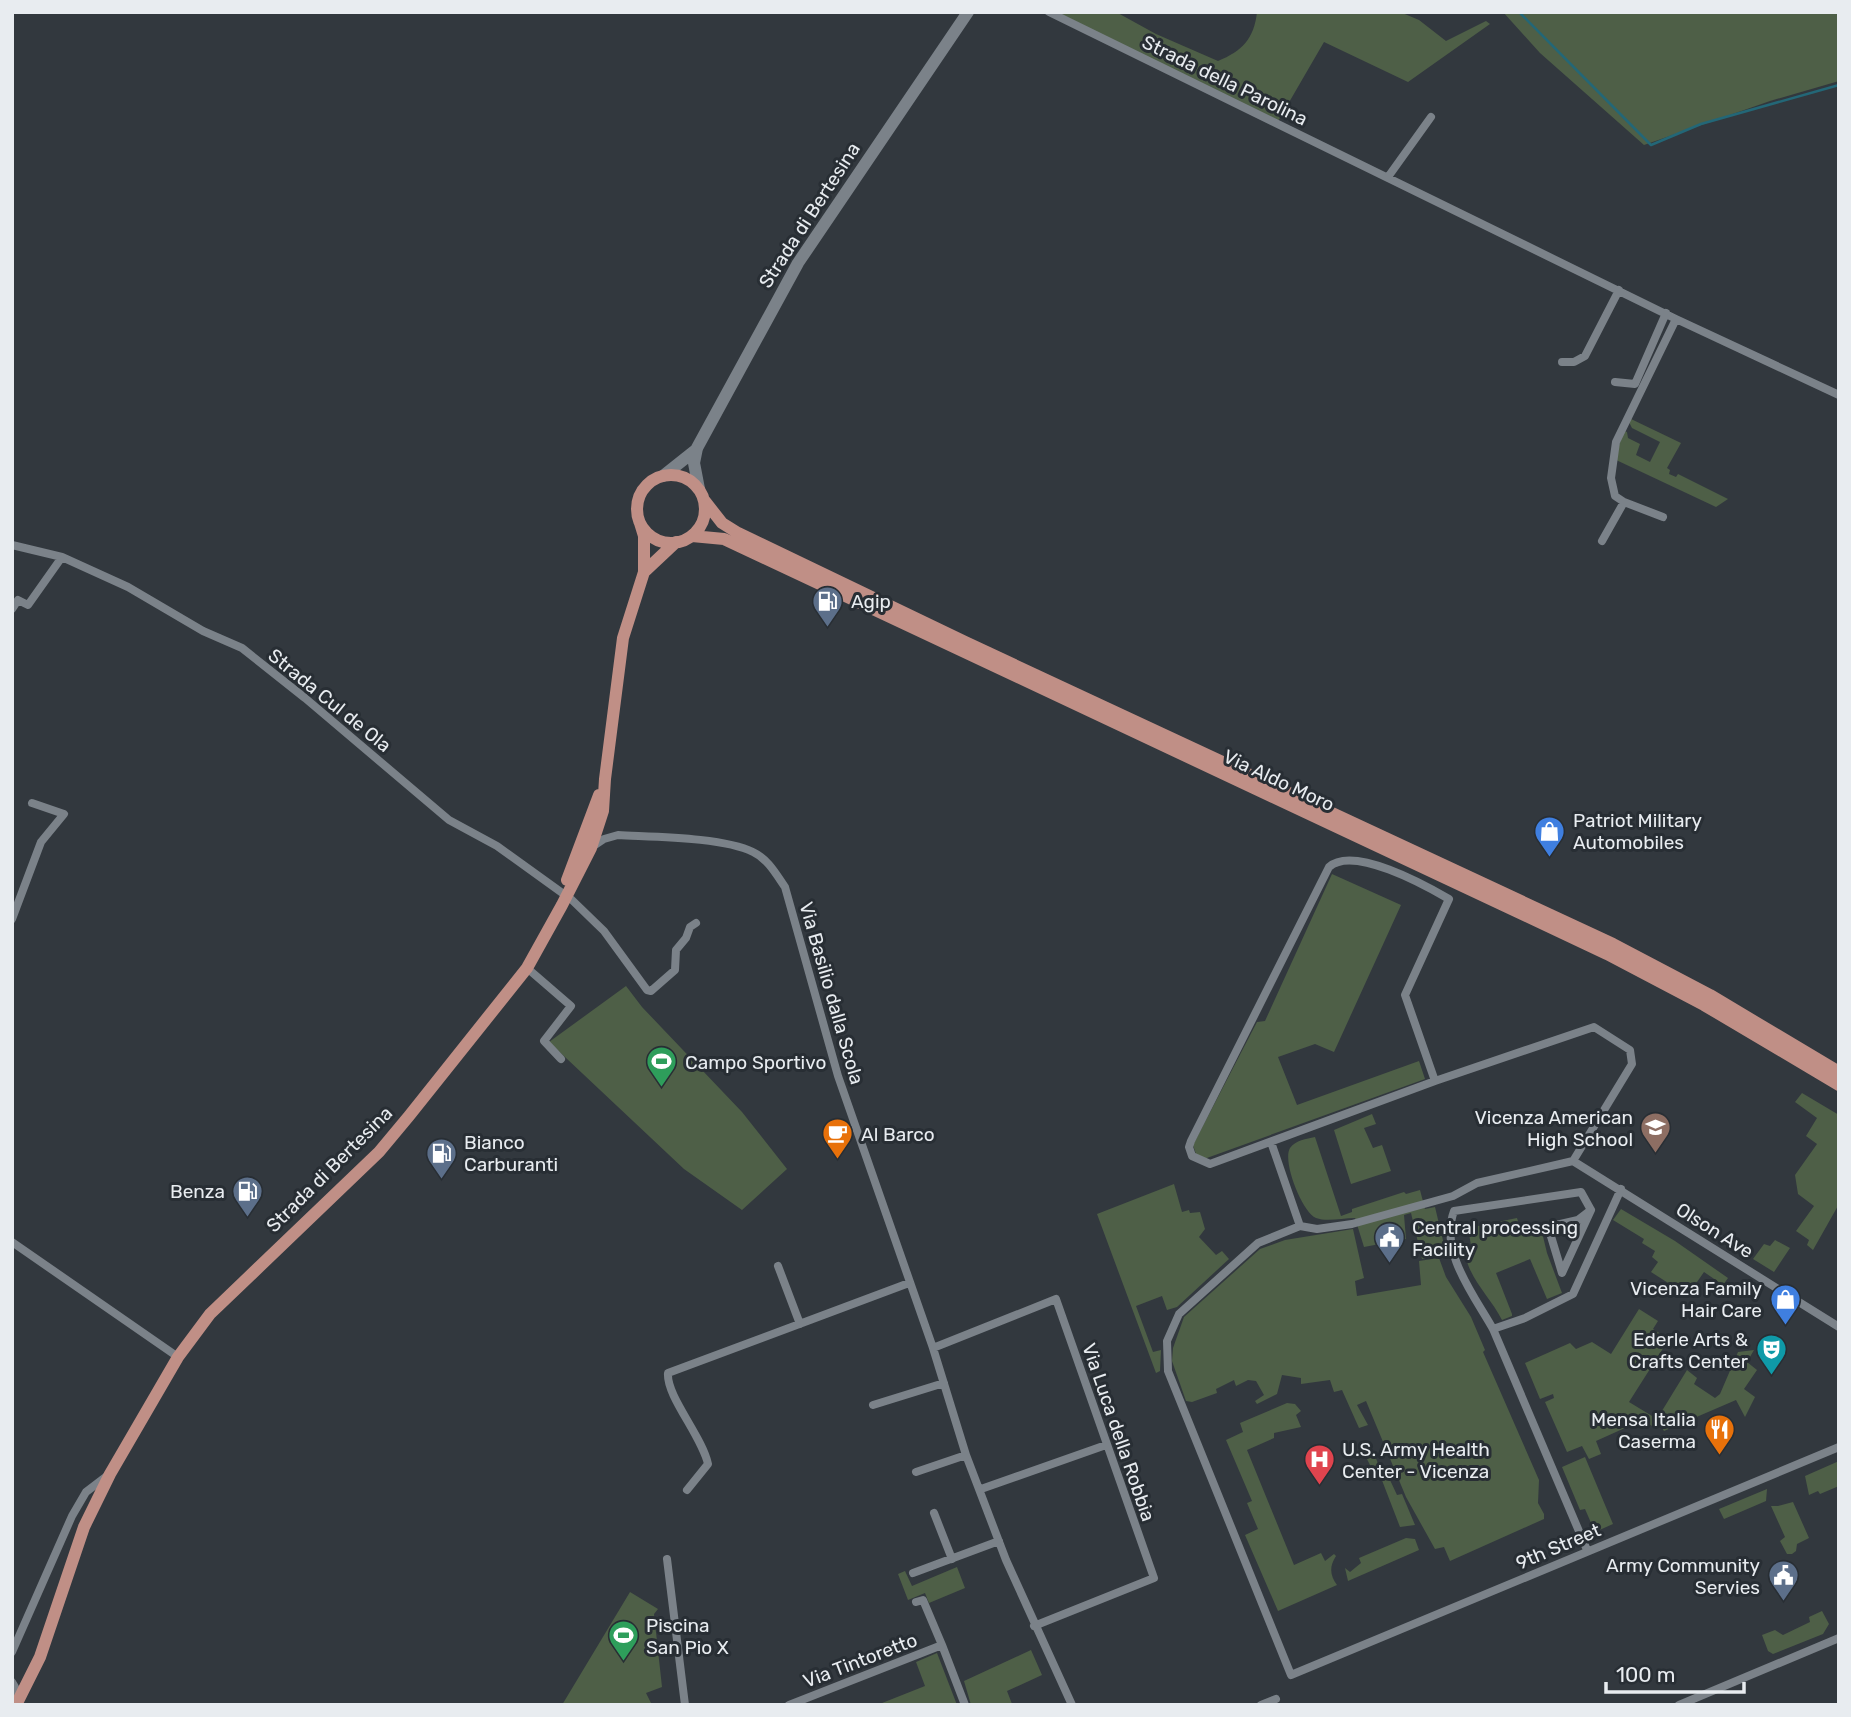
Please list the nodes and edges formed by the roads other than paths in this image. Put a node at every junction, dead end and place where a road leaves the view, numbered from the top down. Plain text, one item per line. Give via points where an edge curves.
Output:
1 (968, 12) edge
2 (1049, 12) edge
3 (1431, 117) dead end
4 (1388, 177) junction
5 (1619, 290) junction
6 (1666, 313) junction
7 (1676, 318) junction
8 (1562, 362) dead end
9 (1615, 382) dead end
10 (1839, 395) edge
11 (697, 448) junction
12 (663, 476) junction
13 (1611, 478) junction
14 (1623, 480) dead end
15 (701, 495) junction
16 (1624, 502) junction
17 (1663, 517) dead end
18 (640, 523) junction
19 (692, 536) junction
20 (1602, 541) dead end
21 (676, 542) junction
22 (12, 545) edge
23 (62, 557) junction
24 (644, 572) junction
25 (12, 609) edge
26 (605, 779) junction
27 (32, 803) dead end
28 (597, 803) junction
29 (601, 818) junction
30 (618, 835) junction
31 (600, 836) junction
32 (564, 894) junction
33 (12, 919) edge
34 (696, 923) dead end
35 (527, 968) junction
36 (561, 1059) dead end
37 (1839, 1072) edge
38 (1435, 1082) junction
39 (1839, 1085) edge
40 (1271, 1142) junction
41 (1573, 1161) junction
42 (1621, 1189) junction
43 (1453, 1196) junction
44 (1591, 1210) junction
45 (1454, 1211) junction
46 (1300, 1226) junction
47 (12, 1242) edge
48 (778, 1266) dead end
49 (909, 1283) junction
50 (800, 1324) junction
51 (1839, 1327) edge
52 (1493, 1329) junction
53 (933, 1348) junction
54 (178, 1357) junction
55 (944, 1382) junction
56 (873, 1405) dead end
57 (1106, 1445) junction
58 (1839, 1447) edge
59 (966, 1455) junction
60 (916, 1472) dead end
61 (110, 1474) junction
62 (981, 1489) junction
63 (687, 1490) dead end
64 (934, 1513) dead end
65 (999, 1541) junction
66 (1587, 1550) junction
67 (667, 1559) dead end
68 (952, 1559) junction
69 (913, 1573) dead end
70 (916, 1602) dead end
71 (1034, 1626) junction
72 (1839, 1638) edge
73 (942, 1645) junction
74 (12, 1652) edge
75 (12, 1682) edge
76 (12, 1693) edge
77 (1276, 1699) dead end
78 (16, 1705) edge
79 (685, 1705) edge
80 (789, 1705) edge
81 (965, 1705) edge
82 (1072, 1705) edge
83 (1261, 1705) edge
84 (1679, 1705) edge

1 - 11 street, Strada di Bertesina via 798,263
2 - 4 street, Strada della Parolina
3 - 4 street
4 - 5 street, Strada della Parolina
5 - 6 street, Strada della Parolina
5 - 8 street via 1585,356
6 - 7 street, Strada della Parolina
6 - 9 street via 1634,384
7 - 10 street, Strada della Parolina
7 - 13 street via 1616,442
11 - 12 street, Strada di Bertesina
11 - 15 street, Strada di Bertesina via 694,463
12 - 15 main road via 687,478
12 - 18 main road, Strada di Bertesina via 646,486 639,497
13 - 14 street
13 - 16 street via 1615,496
15 - 19 main road, Strada di Bertesina via 704,516
15 - 37 main road, Via Aldo Moro via 722,523 738,533 1613,944
16 - 17 street
16 - 20 street
18 - 21 main road via 655,539
18 - 24 main road, Strada di Bertesina
19 - 21 main road, Strada di Bertesina
19 - 39 main road, Via Aldo Moro via 724,539 1607,954
21 - 24 main road, Strada di Bertesina
22 - 23 street, Strada Cul de Ola
23 - 25 street via 28,605 18,600
23 - 32 street, Strada Cul de Ola via 242,648 449,820 497,846
24 - 26 main road, Strada di Bertesina via 623,638
26 - 28 main road, Strada di Bertesina
26 - 29 main road, Strada di Bertesina
27 - 33 street via 64,814 41,842
28 - 31 street via 593,828
28 - 32 main road, Strada di Bertesina
29 - 30 street via 608,830
29 - 31 main road, Strada di Bertesina
30 - 31 street, Via Basilio dalla Scola
30 - 49 street, Via Basilio dalla Scola via 734,845 754,852 772,867 785,887 838,1076
31 - 32 main road, Strada di Bertesina
32 - 34 street via 604,931 647,990 652,991 675,970 676,950
32 - 35 main road, Strada di Bertesina
35 - 36 street via 571,1006 544,1041
35 - 54 main road, Strada di Bertesina via 379,1152 210,1314
38 - 40 street
38 - 40 street via 1405,995 1449,899 1422,883 1367,863 1335,861 1189,1147 1192,1156 1210,1164
38 - 41 street via 1594,1027 1630,1050 1632,1064
40 - 46 street
41 - 42 street, Olson Ave
41 - 43 street via 1477,1184
42 - 51 street, Olson Ave
42 - 52 street via 1573,1294
43 - 45 street
43 - 46 street via 1352,1224 1317,1229
44 - 44 street via 1578,1220 1556,1225 1549,1233 1562,1273
44 - 45 street via 1581,1192
45 - 52 street via 1450,1231 1454,1258
46 - 66 street, 9th Street via 1258,1243 1179,1314 1167,1341 1168,1371 1291,1675
47 - 54 street
48 - 50 street
49 - 50 street
49 - 53 street, Via Basilio dalla Scola
50 - 63 street via 668,1373 670,1387 708,1464
52 - 66 street
53 - 55 street, Via Basilio dalla Scola
53 - 57 street, Via Luca della Robbia via 1056,1300
54 - 61 main road, Strada di Bertesina
55 - 56 street
55 - 59 street, Via Basilio dalla Scola
57 - 62 street
57 - 71 street, Via Luca della Robbia via 1154,1578
58 - 66 street, 9th Street
59 - 60 street
59 - 62 street, Via Basilio dalla Scola
61 - 74 street, Strada di Bertesina via 86,1492 72,1516
61 - 78 main road, Strada di Bertesina via 84,1527 40,1657
62 - 65 street, Via Basilio dalla Scola
64 - 68 street
65 - 68 street
65 - 71 street, Via Basilio dalla Scola
67 - 79 street
68 - 69 street
70 - 73 street, Via Tintoretto via 923,1600
71 - 82 street, Via Basilio dalla Scola
72 - 84 street
73 - 80 street, Via Tintoretto
73 - 81 street, Via Tintoretto
75 - 76 street
77 - 83 street

